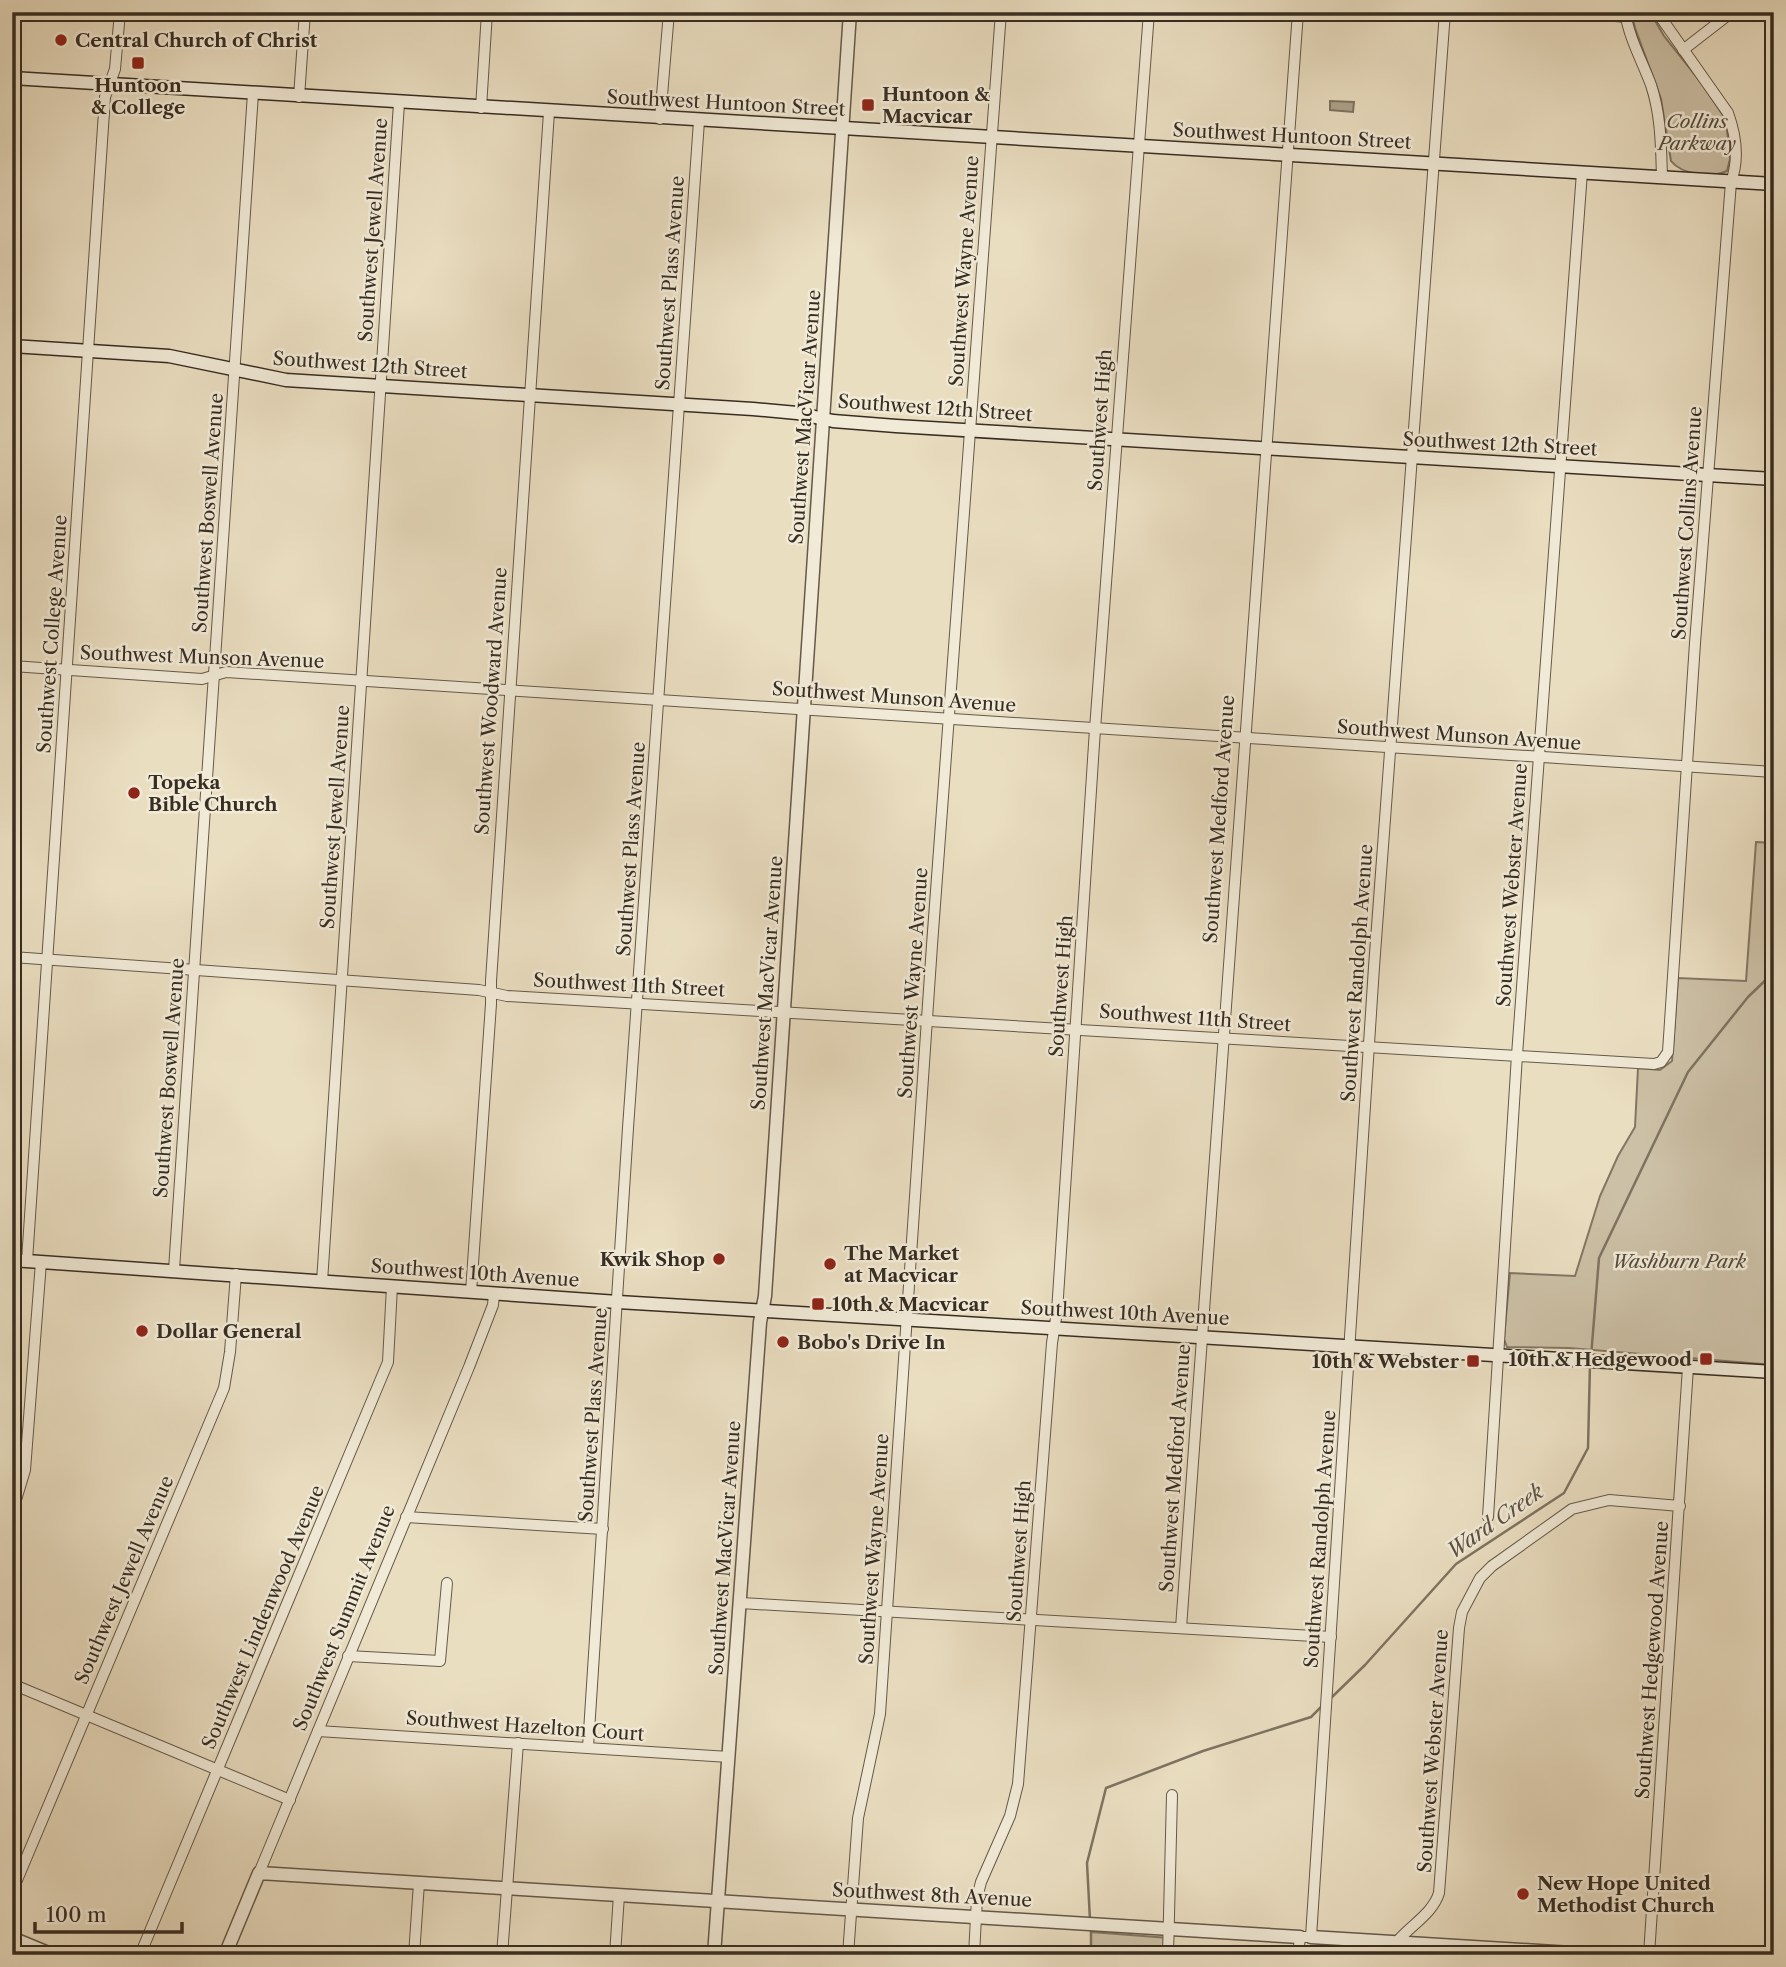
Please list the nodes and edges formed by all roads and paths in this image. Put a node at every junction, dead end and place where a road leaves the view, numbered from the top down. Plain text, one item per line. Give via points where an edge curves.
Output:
1 (120, 12) edge
2 (305, 12) edge
3 (487, 12) edge
4 (668, 12) edge
5 (850, 12) edge
6 (1001, 12) edge
7 (1149, 12) edge
8 (1298, 12) edge
9 (1446, 12) edge
10 (1571, 12) edge
11 (1657, 12) edge
12 (1732, 12) edge
13 (1626, 15) edge
14 (1684, 50) junction
15 (12, 78) edge
16 (109, 85) junction
17 (253, 93) junction
18 (299, 97) junction
19 (399, 103) junction
20 (481, 108) junction
21 (549, 112) junction
22 (660, 119) junction
23 (699, 121) junction
24 (842, 129) junction
25 (992, 137) junction
26 (1138, 146) junction
27 (1286, 156) junction
28 (1434, 163) junction
29 (1582, 173) junction
30 (1662, 177) junction
31 (1731, 182) junction
32 (1774, 184) edge
33 (12, 346) edge
34 (89, 350) junction
35 (235, 369) junction
36 (381, 387) junction
37 (529, 395) junction
38 (679, 404) junction
39 (825, 419) junction
40 (970, 430) junction
41 (1116, 440) junction
42 (1264, 449) junction
43 (1412, 458) junction
44 (1561, 467) junction
45 (1708, 475) junction
46 (1774, 479) edge
47 (12, 666) edge
48 (67, 670) junction
49 (214, 675) junction
50 (361, 681) junction
51 (509, 689) junction
52 (659, 698) junction
53 (805, 708) junction
54 (950, 720) junction
55 (1095, 729) junction
56 (1242, 738) junction
57 (1391, 748) junction
58 (1538, 758) junction
59 (1686, 767) junction
60 (1774, 772) edge
61 (12, 957) edge
62 (48, 960) junction
63 (194, 968) junction
64 (342, 980) junction
65 (491, 992) junction
66 (638, 1002) junction
67 (785, 1012) junction
68 (927, 1019) junction
69 (1075, 1028) junction
70 (1221, 1037) junction
71 (1369, 1046) junction
72 (1517, 1055) junction
73 (1663, 1060) joint
74 (12, 1260) edge
75 (27, 1261) junction
76 (41, 1262) junction
77 (174, 1269) junction
78 (236, 1274) junction
79 (322, 1282) junction
80 (392, 1286) junction
81 (471, 1292) junction
82 (494, 1294) junction
83 (618, 1302) junction
84 (763, 1311) junction
85 (908, 1319) junction
86 (1054, 1328) junction
87 (1202, 1337) junction
88 (1351, 1345) junction
89 (1499, 1354) junction
90 (1688, 1367) junction
91 (1774, 1372) edge
92 (1680, 1506) junction
93 (12, 1513) edge
94 (406, 1517) junction
95 (1488, 1517) dead end
96 (603, 1530) junction
97 (447, 1583) dead end
98 (740, 1603) junction
99 (888, 1611) junction
100 (1032, 1620) junction
101 (1181, 1628) junction
102 (1331, 1637) junction
103 (348, 1656) junction
104 (12, 1684) edge
105 (87, 1715) junction
106 (318, 1731) junction
107 (518, 1743) junction
108 (588, 1747) junction
109 (729, 1757) junction
110 (219, 1769) junction
111 (1172, 1795) dead end
112 (290, 1800) junction
113 (258, 1873) junction
114 (419, 1883) junction
115 (506, 1889) junction
116 (12, 1892) edge
117 (620, 1895) junction
118 (718, 1901) junction
119 (851, 1909) junction
120 (976, 1917) junction
121 (1170, 1928) junction
122 (1305, 1937) junction
123 (12, 1938) edge
124 (1397, 1942) junction
125 (1530, 1952) edge
126 (52, 1955) edge
127 (140, 1955) edge
128 (225, 1955) edge
129 (414, 1955) edge
130 (502, 1955) edge
131 (615, 1955) edge
132 (714, 1955) edge
133 (848, 1955) edge
134 (974, 1955) edge
135 (1168, 1955) edge
136 (1298, 1955) edge
137 (1389, 1955) edge
138 (1603, 1955) edge
139 (1650, 1955) edge

1 - 16 street, Southwest College Avenue via 115,69
2 - 18 street
3 - 20 street
4 - 22 street
5 - 24 main road, Southwest MacVicar Avenue
6 - 25 street, Southwest Wayne Avenue
7 - 26 street, Southwest High
8 - 27 street, Southwest Medford Avenue
9 - 28 street, Southwest Randolph Avenue
10 - 13 street
11 - 14 street, Southwest Collins Avenue
12 - 14 street
13 - 30 street via 1654,97
14 - 31 street, Southwest Collins Avenue via 1721,100 1732,124 1736,158
15 - 16 main road, Southwest Huntoon Street
16 - 17 main road, Southwest Huntoon Street
16 - 34 street, Southwest College Avenue
17 - 18 main road, Southwest Huntoon Street
17 - 35 street, Southwest Boswell Avenue
18 - 19 main road, Southwest Huntoon Street
19 - 20 main road, Southwest Huntoon Street
19 - 36 street, Southwest Jewell Avenue
20 - 21 main road, Southwest Huntoon Street
21 - 22 main road, Southwest Huntoon Street
21 - 37 street, Southwest Woodward Avenue
22 - 23 main road, Southwest Huntoon Street
23 - 24 main road, Southwest Huntoon Street
23 - 38 street, Southwest Plass Avenue
24 - 25 main road, Southwest Huntoon Street
24 - 39 main road, Southwest MacVicar Avenue
25 - 26 main road, Southwest Huntoon Street
25 - 40 street, Southwest Wayne Avenue
26 - 27 main road, Southwest Huntoon Street
26 - 41 street, Southwest High
27 - 28 main road, Southwest Huntoon Street
27 - 42 street, Southwest Medford Avenue
28 - 29 main road, Southwest Huntoon Street
28 - 43 street, Southwest Randolph Avenue
29 - 30 main road, Southwest Huntoon Street
29 - 44 street, Southwest Webster Avenue
30 - 31 main road, Southwest Huntoon Street
31 - 32 main road, Southwest Huntoon Street
31 - 45 street, Southwest Collins Avenue
33 - 34 main road, Southwest 12th Street
34 - 35 main road, Southwest 12th Street via 178,357
34 - 48 street, Southwest College Avenue
35 - 36 main road, Southwest 12th Street via 286,380
35 - 49 street, Southwest Boswell Avenue
36 - 37 main road, Southwest 12th Street
36 - 50 street, Southwest Jewell Avenue
37 - 38 main road, Southwest 12th Street
37 - 51 street, Southwest Woodward Avenue
38 - 39 main road, Southwest 12th Street
38 - 52 street, Southwest Plass Avenue
39 - 40 main road, Southwest 12th Street
39 - 53 main road, Southwest MacVicar Avenue
40 - 41 main road, Southwest 12th Street
40 - 54 street, Southwest Wayne Avenue
41 - 42 main road, Southwest 12th Street
41 - 55 street, Southwest High
42 - 43 main road, Southwest 12th Street
42 - 56 street, Southwest Medford Avenue
43 - 44 main road, Southwest 12th Street
43 - 57 street, Southwest Randolph Avenue
44 - 45 main road, Southwest 12th Street
44 - 58 street, Southwest Webster Avenue
45 - 46 main road, Southwest 12th Street
45 - 59 street, Southwest Collins Avenue
47 - 48 street, Southwest Munson Avenue
48 - 49 street, Southwest Munson Avenue via 202,679
48 - 62 street, Southwest College Avenue
49 - 50 street, Southwest Munson Avenue
49 - 63 street, Southwest Boswell Avenue
50 - 51 street, Southwest Munson Avenue
50 - 64 street, Southwest Jewell Avenue
51 - 52 street, Southwest Munson Avenue
51 - 65 street, Southwest Woodward Avenue
52 - 53 street, Southwest Munson Avenue
52 - 66 street, Southwest Plass Avenue
53 - 54 street, Southwest Munson Avenue
53 - 67 main road, Southwest MacVicar Avenue
54 - 55 street, Southwest Munson Avenue
54 - 68 street, Southwest Wayne Avenue
55 - 56 street, Southwest Munson Avenue
55 - 69 street, Southwest High
56 - 57 street, Southwest Munson Avenue
56 - 70 street, Southwest Medford Avenue
57 - 58 street, Southwest Munson Avenue
57 - 71 street, Southwest Randolph Avenue
58 - 59 street, Southwest Munson Avenue
58 - 72 street, Southwest Webster Avenue
59 - 60 street, Southwest Munson Avenue
59 - 73 street, Southwest Collins Avenue via 1668,1052
61 - 62 street, Southwest 11th Street
62 - 63 street, Southwest 11th Street
62 - 75 street, Southwest College Avenue
63 - 64 street, Southwest 11th Street
63 - 77 street, Southwest Boswell Avenue
64 - 65 street, Southwest 11th Street
64 - 79 street, Southwest Jewell Avenue
65 - 66 street, Southwest 11th Street
65 - 81 street, Southwest Woodward Avenue
66 - 67 street, Southwest 11th Street
66 - 83 street, Southwest Plass Avenue
67 - 68 street, Southwest 11th Street
67 - 84 main road, Southwest MacVicar Avenue
68 - 69 street, Southwest 11th Street
68 - 85 street, Southwest Wayne Avenue
69 - 70 street, Southwest 11th Street
69 - 86 street, Southwest High
70 - 71 street, Southwest 11th Street
70 - 87 street, Southwest Medford Avenue
71 - 72 street, Southwest 11th Street
71 - 88 street, Southwest Randolph Avenue
72 - 73 street, Southwest 11th Street via 1654,1064
72 - 89 street, Southwest Webster Avenue
74 - 75 main road, Southwest 10th Avenue
75 - 76 main road, Southwest 10th Avenue
76 - 77 main road, Southwest 10th Avenue
76 - 93 street via 25,1470
77 - 78 main road, Southwest 10th Avenue
78 - 79 main road, Southwest 10th Avenue
78 - 105 street, Southwest Jewell Avenue via 224,1388
79 - 80 main road, Southwest 10th Avenue
80 - 81 main road, Southwest 10th Avenue
80 - 110 street, Southwest Lindenwood Avenue via 387,1362
81 - 82 main road, Southwest 10th Avenue
82 - 83 main road, Southwest 10th Avenue
82 - 94 street, Southwest Summit Avenue via 469,1367
83 - 84 main road, Southwest 10th Avenue
83 - 96 street, Southwest Plass Avenue
84 - 85 main road, Southwest 10th Avenue
84 - 98 main road, Southwest MacVicar Avenue
85 - 86 main road, Southwest 10th Avenue
85 - 99 street, Southwest Wayne Avenue
86 - 87 main road, Southwest 10th Avenue
86 - 100 street, Southwest High
87 - 88 main road, Southwest 10th Avenue
87 - 101 street, Southwest Medford Avenue
88 - 89 main road, Southwest 10th Avenue
88 - 102 street, Southwest Randolph Avenue
89 - 90 main road, Southwest 10th Avenue
89 - 95 street, Southwest Webster Avenue
90 - 91 main road, Southwest 10th Avenue
90 - 92 street, Southwest Hedgewood Avenue
92 - 124 street, Southwest Webster Avenue via 1609,1500 1583,1505 1480,1578 1459,1628 1439,1893 1434,1905
92 - 139 street, Southwest Hedgewood Avenue
94 - 96 street
94 - 103 street, Southwest Summit Avenue
96 - 108 street, Southwest Plass Avenue
97 - 103 street via 440,1661
98 - 99 street
98 - 109 main road, Southwest MacVicar Avenue
99 - 100 street
99 - 119 street, Southwest Wayne Avenue via 880,1714 861,1801
100 - 101 street
100 - 120 street, Southwest High via 1018,1784 1010,1816 981,1882
101 - 102 street
102 - 122 street, Southwest Randolph Avenue
103 - 106 street, Southwest Summit Avenue
104 - 105 street
105 - 110 street
105 - 116 street, Southwest Jewell Avenue
106 - 107 street, Southwest Hazelton Court
106 - 112 street, Southwest Summit Avenue
107 - 108 street, Southwest Hazelton Court
107 - 115 street
108 - 109 street, Southwest Hazelton Court
109 - 118 main road, Southwest MacVicar Avenue
110 - 112 street
110 - 127 street, Southwest Lindenwood Avenue
111 - 121 street
112 - 113 street, Southwest Summit Avenue
113 - 114 main road, Southwest 8th Avenue
113 - 128 main road, Southwest Summit Avenue
114 - 115 main road, Southwest 8th Avenue
114 - 129 street
115 - 117 main road, Southwest 8th Avenue
115 - 130 street
117 - 118 main road, Southwest 8th Avenue
117 - 131 street
118 - 119 main road, Southwest 8th Avenue
118 - 132 main road, Southwest MacVicar Avenue
119 - 120 main road, Southwest 8th Avenue
119 - 133 street, Southwest Wayne Avenue
120 - 121 main road, Southwest 8th Avenue
120 - 134 street, Southwest High
121 - 122 main road, Southwest 8th Avenue
121 - 135 street
122 - 124 main road, Southwest 8th Avenue
122 - 136 street, Southwest Randolph Avenue
123 - 126 main road
124 - 125 main road, Southwest 8th Avenue
124 - 137 street, Southwest Webster Avenue
125 - 138 main road, Southwest 8th Avenue

